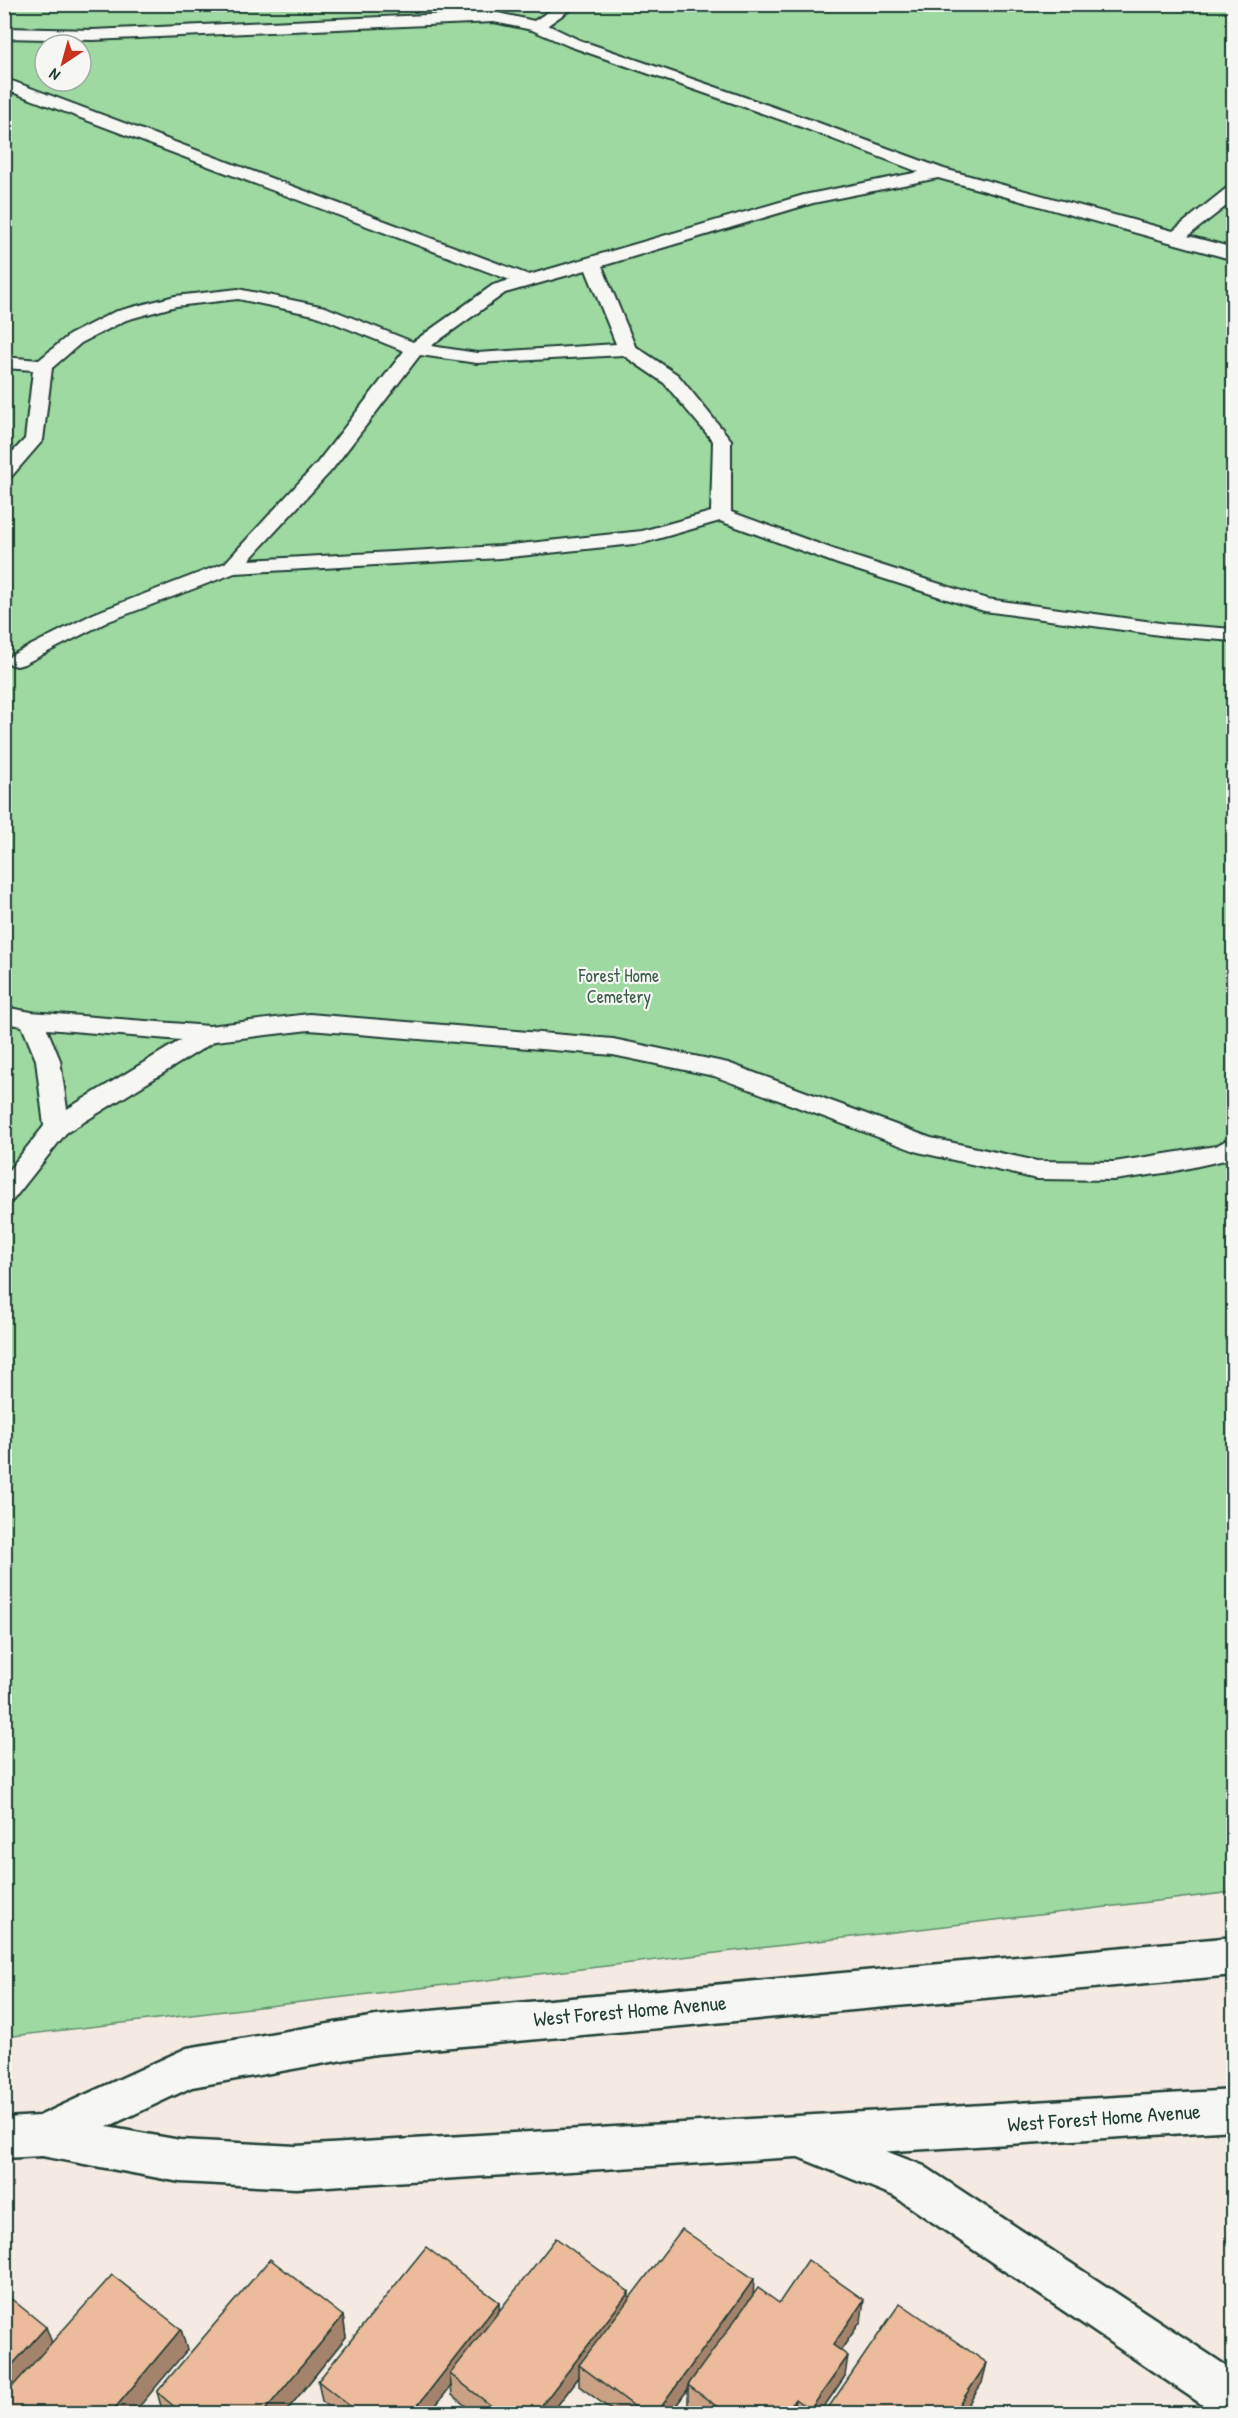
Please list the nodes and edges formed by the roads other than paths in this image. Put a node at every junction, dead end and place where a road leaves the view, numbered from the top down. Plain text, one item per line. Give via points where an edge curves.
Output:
1 (572, 4) edge
2 (537, 26) junction
3 (4, 33) edge
4 (4, 82) edge
5 (938, 173) junction
6 (1233, 191) edge
7 (1176, 237) junction
8 (1233, 255) edge
9 (592, 263) junction
10 (528, 281) junction
11 (415, 349) junction
12 (627, 349) junction
13 (4, 362) edge
14 (43, 366) junction
15 (4, 473) edge
16 (721, 515) junction
17 (232, 567) junction
18 (1233, 635) edge
19 (9, 661) edge
20 (4, 1015) edge
21 (31, 1020) junction
22 (208, 1034) junction
23 (57, 1126) junction
24 (1233, 1145) edge
25 (4, 1194) edge
26 (1233, 1956) edge
27 (1233, 2110) edge
28 (23, 2137) edge
29 (801, 2138) junction
30 (1233, 2398) edge

1 - 2 lane
2 - 3 lane via 494,17 93,35
2 - 5 lane via 574,43
4 - 10 lane
5 - 7 lane
5 - 9 lane via 810,199
6 - 7 lane
7 - 8 lane
9 - 10 lane
9 - 12 lane
10 - 11 lane via 499,289
11 - 12 lane via 477,358
11 - 14 lane via 319,311 238,294 175,301 120,316 75,339
11 - 17 lane via 324,467
12 - 16 lane via 671,379 722,440
13 - 14 lane
14 - 15 lane via 34,440
16 - 17 lane via 643,537 500,552
16 - 18 lane via 845,561 984,605
17 - 19 lane via 102,617
20 - 21 lane
21 - 22 lane
21 - 23 lane via 48,1060
22 - 23 lane
22 - 24 lane via 309,1022 613,1047 719,1069 927,1146 1037,1170 1114,1171 1223,1153
23 - 25 lane
26 - 28 main road, West Forest Home Avenue via 376,2035 187,2068
27 - 29 main road, West Forest Home Avenue
28 - 29 main road, West Forest Home Avenue via 180,2161 296,2168
29 - 30 main road via 909,2181

